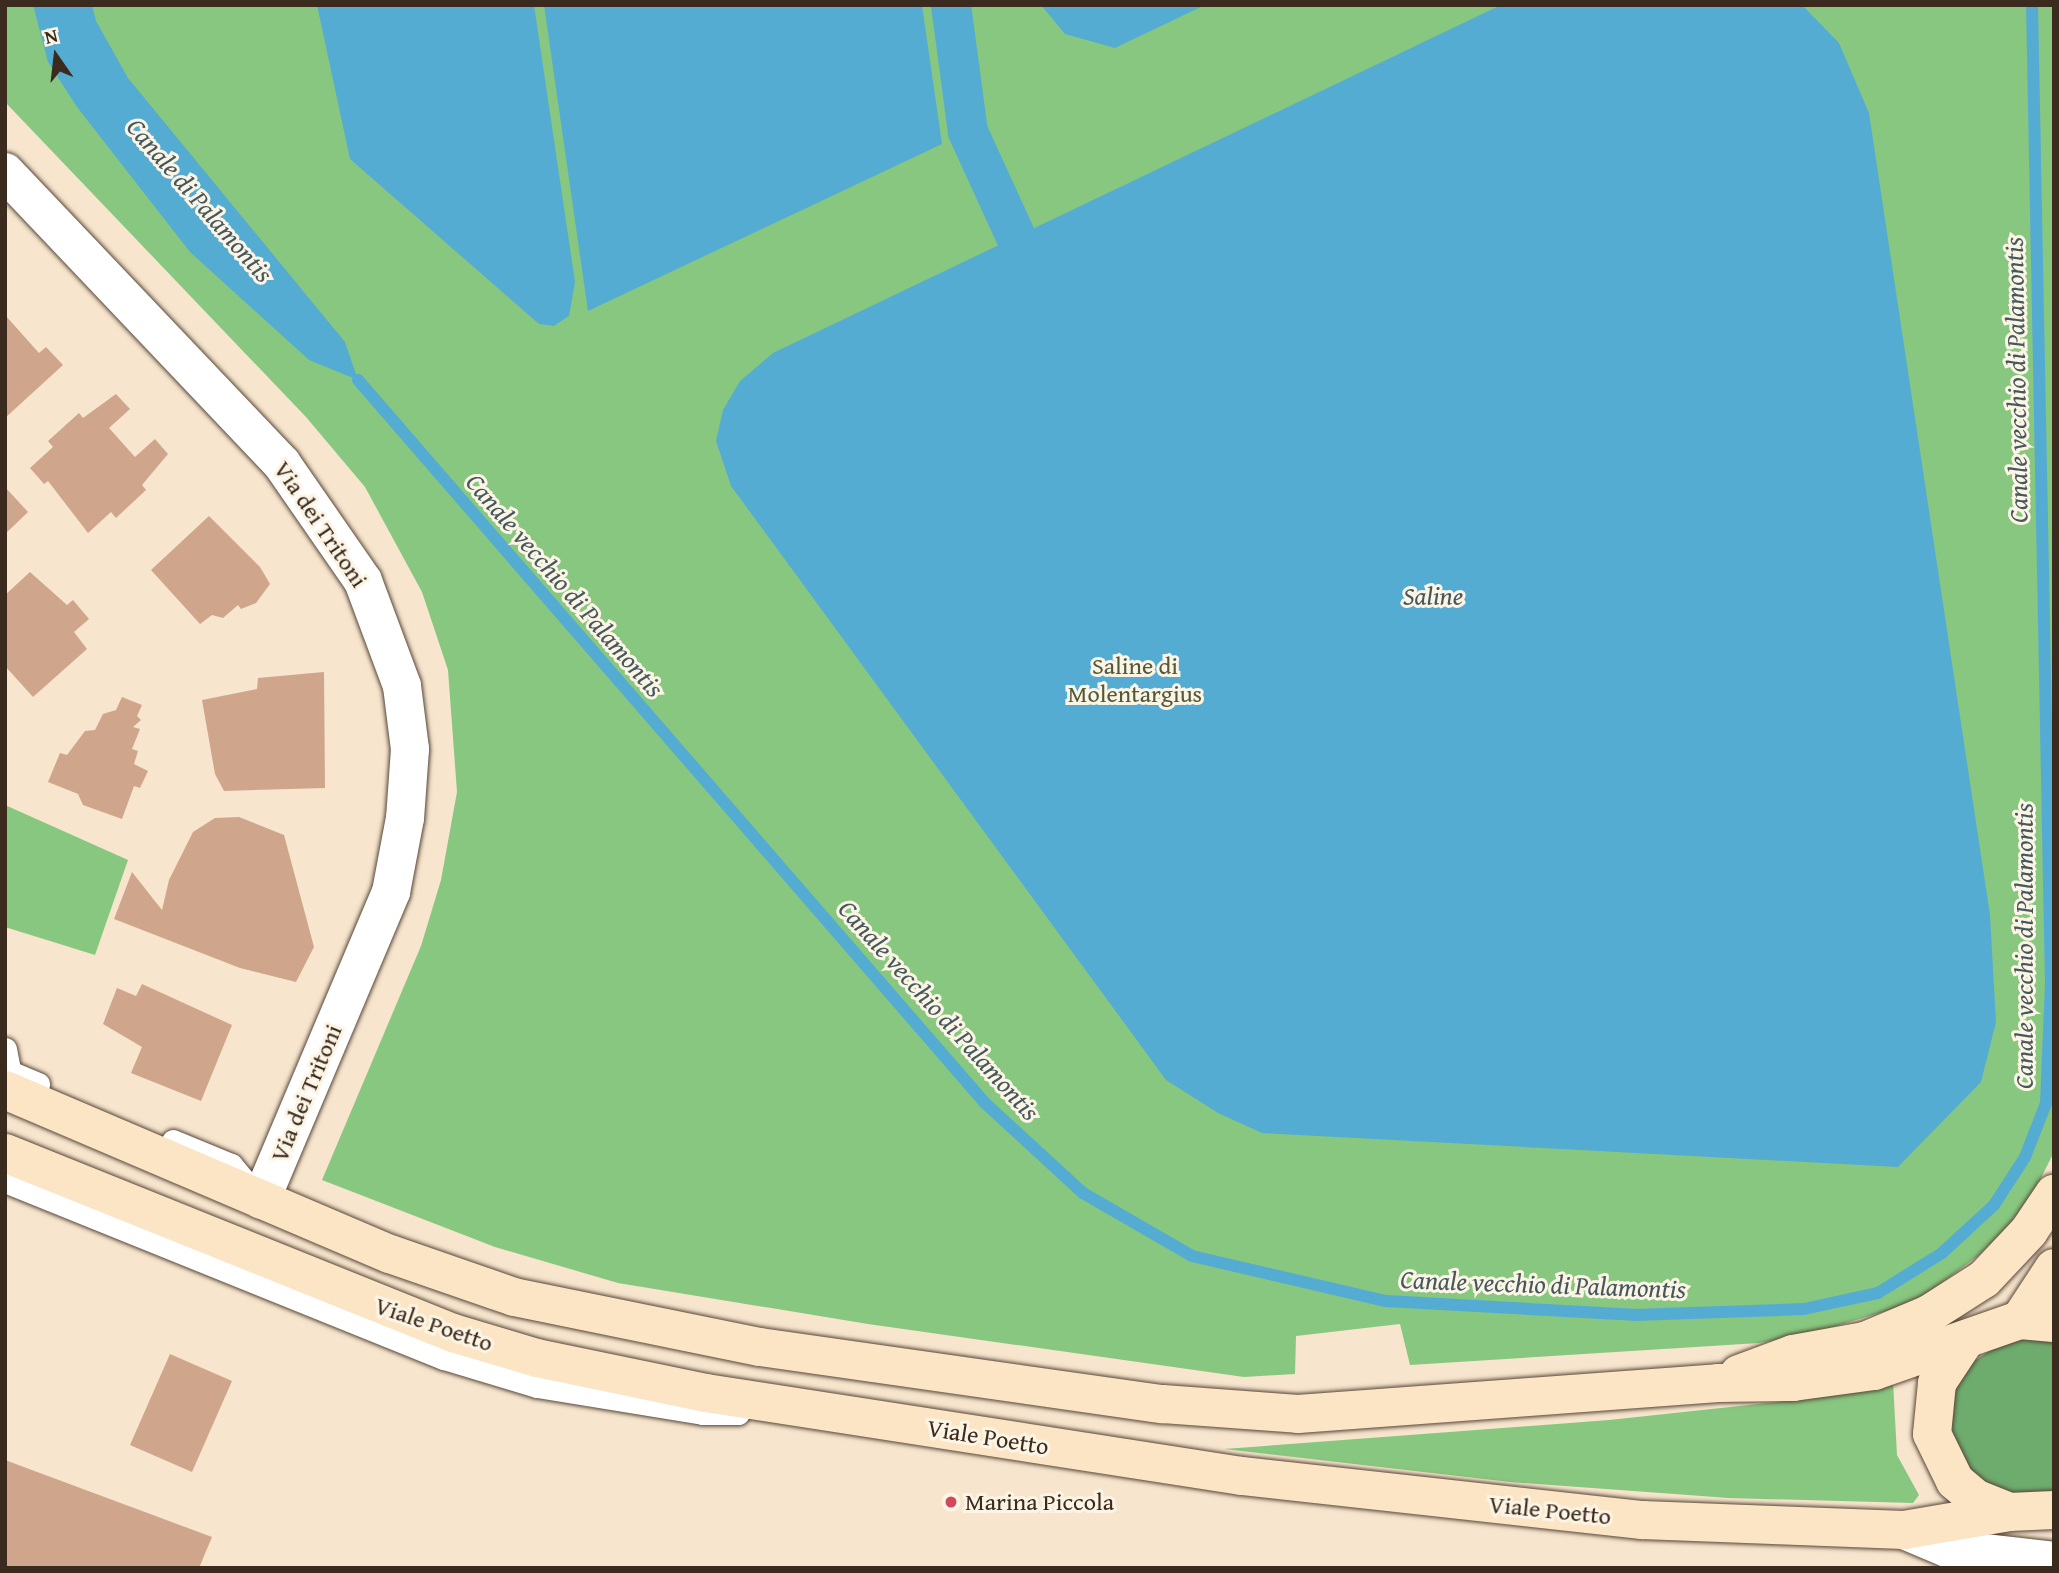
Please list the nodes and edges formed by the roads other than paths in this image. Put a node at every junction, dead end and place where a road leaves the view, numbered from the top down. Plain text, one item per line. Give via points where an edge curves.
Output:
1 (5, 172) edge
2 (5, 1049) edge
3 (9, 1081) edge
4 (5, 1153) edge
5 (5, 1181) edge
6 (2054, 1194) edge
7 (261, 1200) junction
8 (2054, 1268) edge
9 (2037, 1322) edge
10 (1964, 1342) junction
11 (1718, 1383) junction
12 (828, 1413) junction
13 (2037, 1518) edge
14 (1904, 1530) junction
15 (2054, 1561) edge

1 - 7 street, Via dei Tritoni via 282,464 363,580 402,686 410,749 405,818 390,892
2 - 3 lane
3 - 7 main road, Viale Poetto
4 - 12 main road, Viale Poetto via 453,1333 570,1366
5 - 12 lane via 444,1358 537,1386 703,1413
6 - 11 main road, Viale Poetto via 2004,1259 1963,1294 1929,1314 1865,1341 1793,1354
7 - 11 main road, Viale Poetto via 390,1254 514,1297 628,1323 760,1347 1163,1404 1298,1414
8 - 9 main road
9 - 10 main road, Viale Poetto via 1986,1328
10 - 11 main road, Viale Poetto via 1874,1371 1793,1382
10 - 13 main road, Viale Poetto via 1937,1382 1932,1434 1955,1481 1975,1498
12 - 14 main road, Viale Poetto via 1242,1476 1546,1510 1642,1520
13 - 14 main road, Viale Poetto
14 - 15 street via 1949,1549

